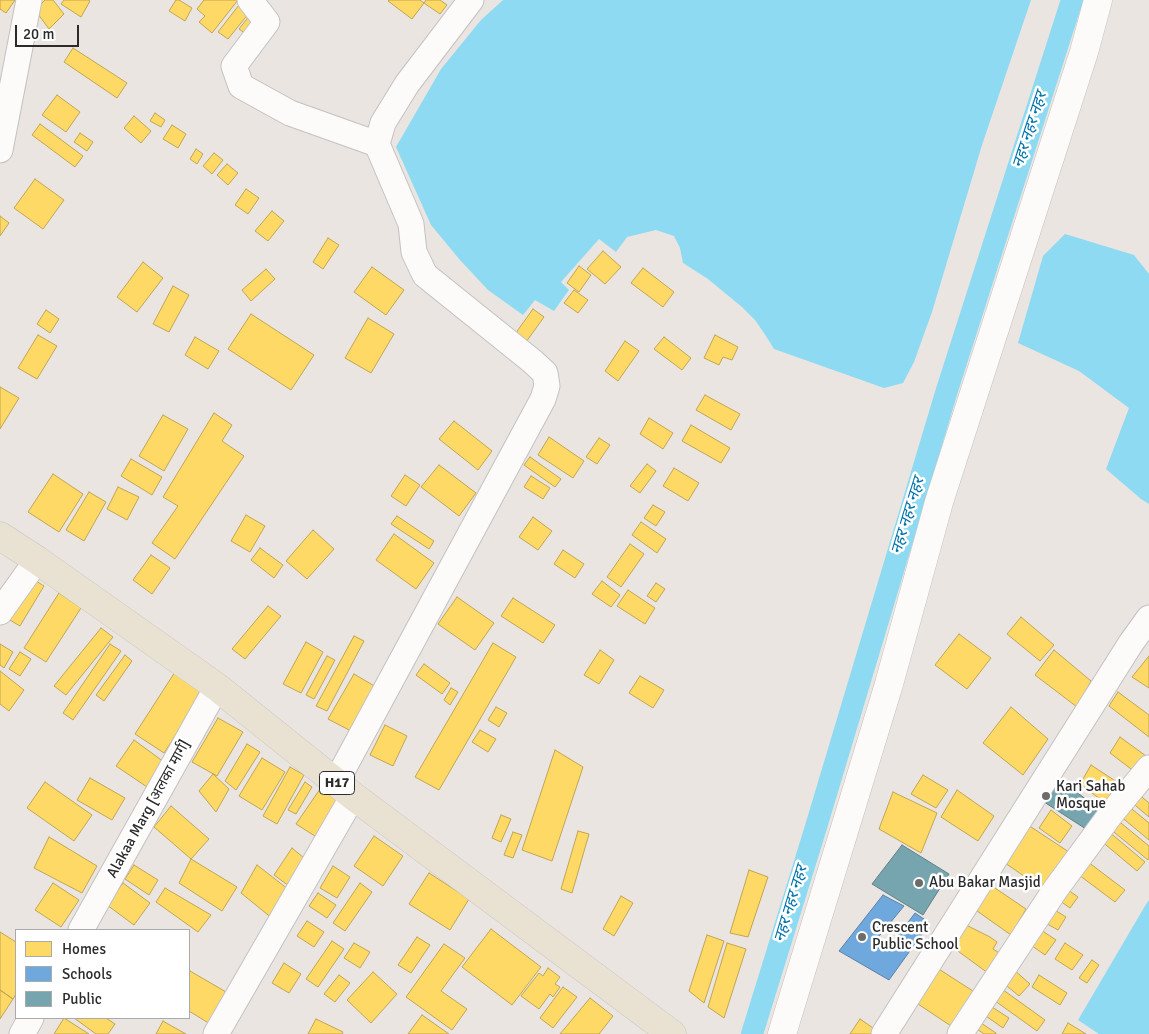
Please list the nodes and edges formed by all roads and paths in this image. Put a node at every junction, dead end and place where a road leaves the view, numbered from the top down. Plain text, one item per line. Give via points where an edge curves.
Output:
1 (29, 0) edge
2 (250, 0) edge
3 (471, 0) edge
4 (1098, 0) edge
5 (5, 102) edge
6 (377, 144) junction
7 (0, 150) edge
8 (0, 536) edge
9 (37, 560) junction
10 (0, 612) edge
11 (1149, 618) edge
12 (217, 687) junction
13 (1149, 768) edge
14 (345, 789) junction
15 (82, 929) edge
16 (30, 1019) edge
17 (22, 1034) edge
18 (216, 1034) edge
19 (672, 1034) edge
20 (782, 1034) edge
21 (884, 1034) edge
22 (960, 1034) edge

1 - 5 street
2 - 6 street via 267,22 234,66 241,86 290,113
3 - 6 street via 407,84 383,123
4 - 20 main road via 939,502 888,684
5 - 7 street
6 - 14 street via 411,224 414,252 425,275 532,361 545,373 547,386
8 - 9 main road, H17
9 - 10 street
9 - 12 main road, H17
11 - 21 street
12 - 14 main road, H17
12 - 15 street, Alakaa Marg [अलका मार्ग]
13 - 22 street via 1055,890
14 - 18 street
14 - 19 main road, H17
16 - 17 street

